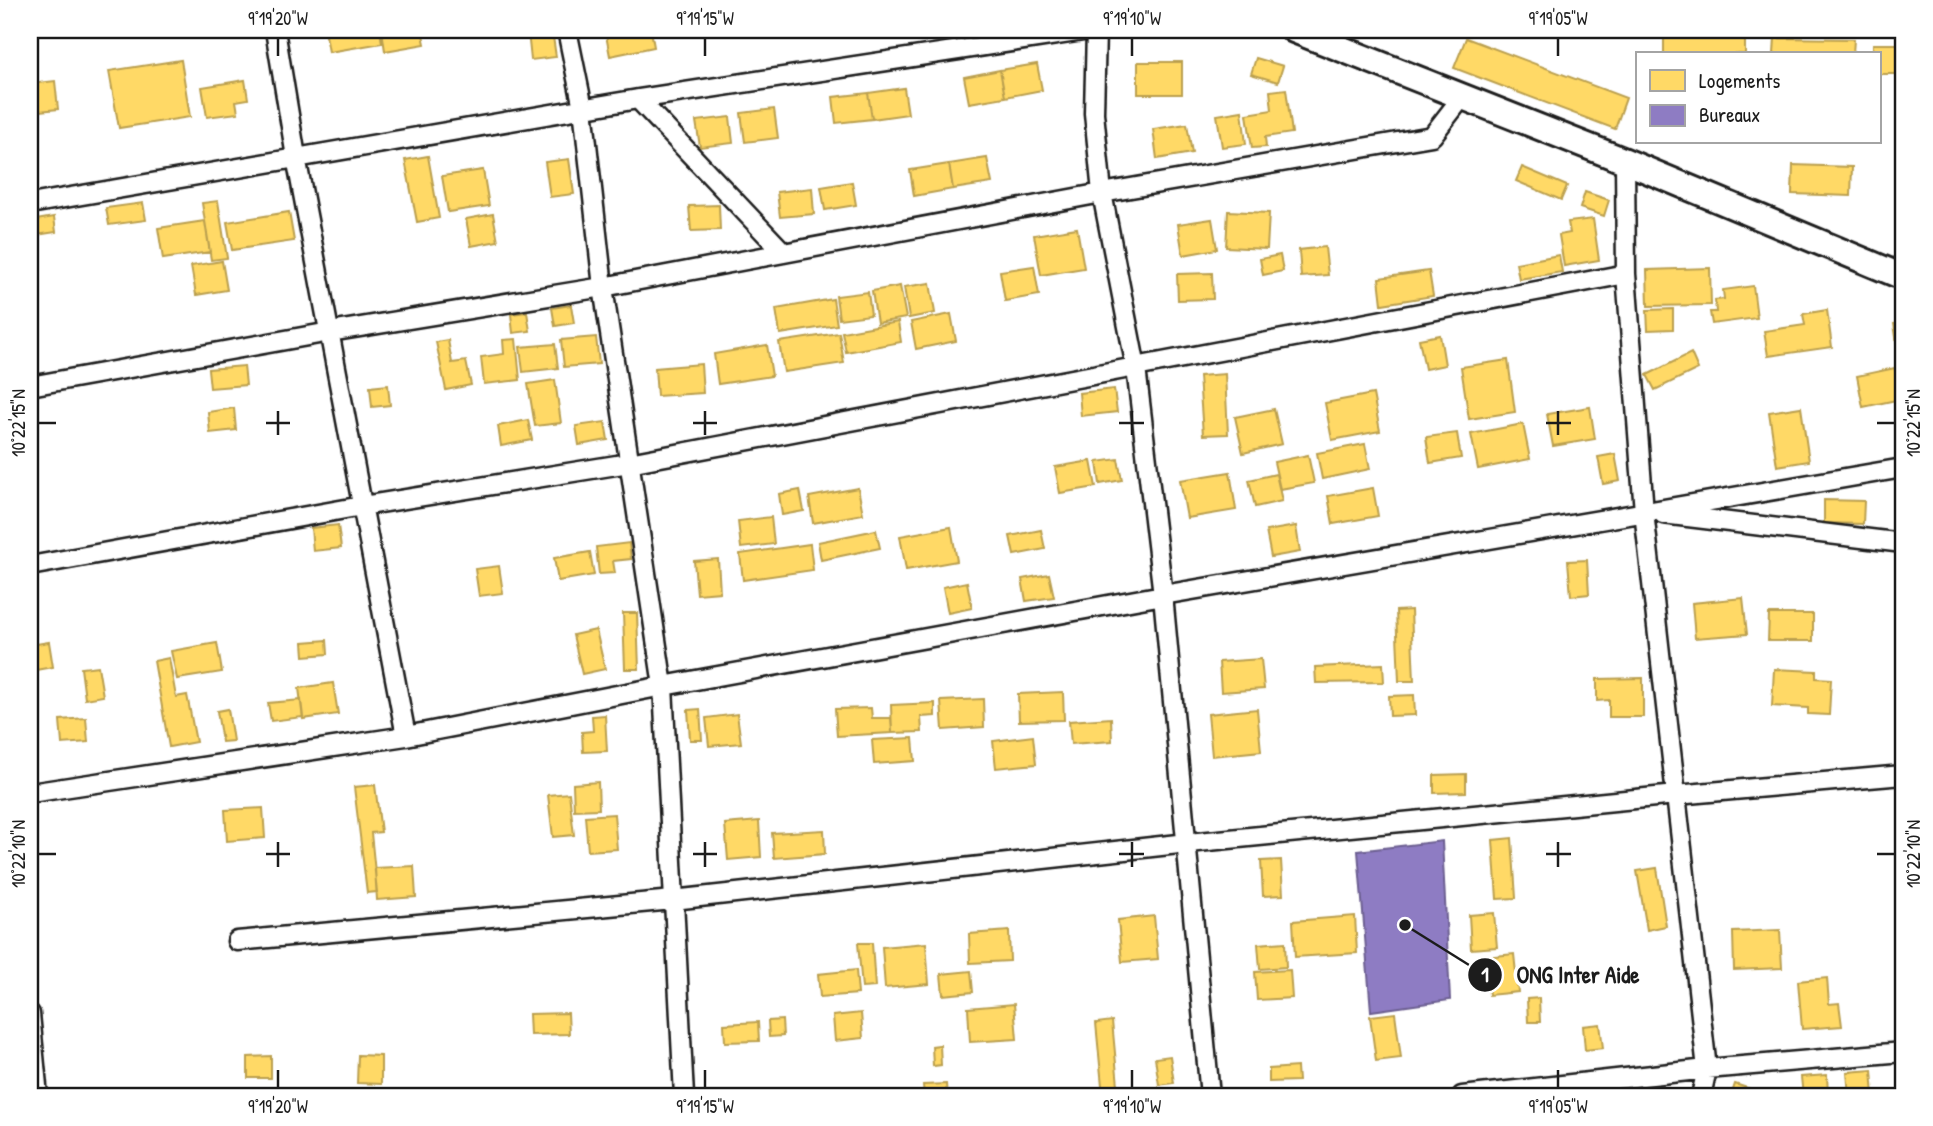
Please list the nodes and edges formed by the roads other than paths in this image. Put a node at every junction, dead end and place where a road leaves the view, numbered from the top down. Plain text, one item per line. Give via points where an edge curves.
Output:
1 (275, 30) edge
2 (567, 30) edge
3 (1090, 30) edge
4 (1096, 30) edge
5 (1294, 30) edge
6 (1463, 96) junction
7 (638, 99) junction
8 (583, 108) junction
9 (296, 157) junction
10 (1625, 161) junction
11 (1102, 193) junction
12 (30, 204) edge
13 (784, 253) junction
14 (1626, 274) junction
15 (1903, 277) edge
16 (603, 287) junction
17 (330, 332) junction
18 (1136, 368) junction
19 (30, 386) edge
20 (629, 463) junction
21 (1903, 468) edge
22 (362, 506) junction
23 (1644, 512) junction
24 (1903, 543) edge
25 (30, 566) edge
26 (1163, 595) junction
27 (663, 686) junction
28 (406, 736) junction
29 (1903, 775) edge
30 (30, 793) edge
31 (1676, 794) junction
32 (1188, 843) junction
33 (673, 900) junction
34 (237, 941) dead end
35 (30, 1014) edge
36 (1903, 1052) edge
37 (1707, 1069) junction
38 (38, 1096) edge
39 (684, 1096) edge
40 (1210, 1096) edge
41 (1462, 1096) edge
42 (1701, 1096) edge

1 - 9 street
2 - 8 street
3 - 7 street
4 - 11 street via 1094,113
5 - 6 main road
6 - 10 main road
6 - 11 street via 1432,136
7 - 8 street
7 - 13 street
8 - 9 street
8 - 16 street
9 - 12 street
9 - 17 street
10 - 14 street
10 - 15 main road
11 - 13 street
11 - 18 street
13 - 16 street
14 - 18 street
14 - 23 street
16 - 17 street
16 - 20 street
17 - 19 street
17 - 22 street
18 - 20 street
18 - 26 street
20 - 22 street
20 - 27 street
21 - 23 street
22 - 25 street
22 - 28 street
23 - 24 street
23 - 26 street
23 - 31 street
26 - 27 street
26 - 32 street
27 - 28 street
27 - 33 street
28 - 30 street
29 - 31 street
31 - 32 street
31 - 37 street
32 - 33 street
32 - 40 street
33 - 34 street
33 - 39 street
35 - 38 street
36 - 37 street
37 - 41 street
37 - 42 street

